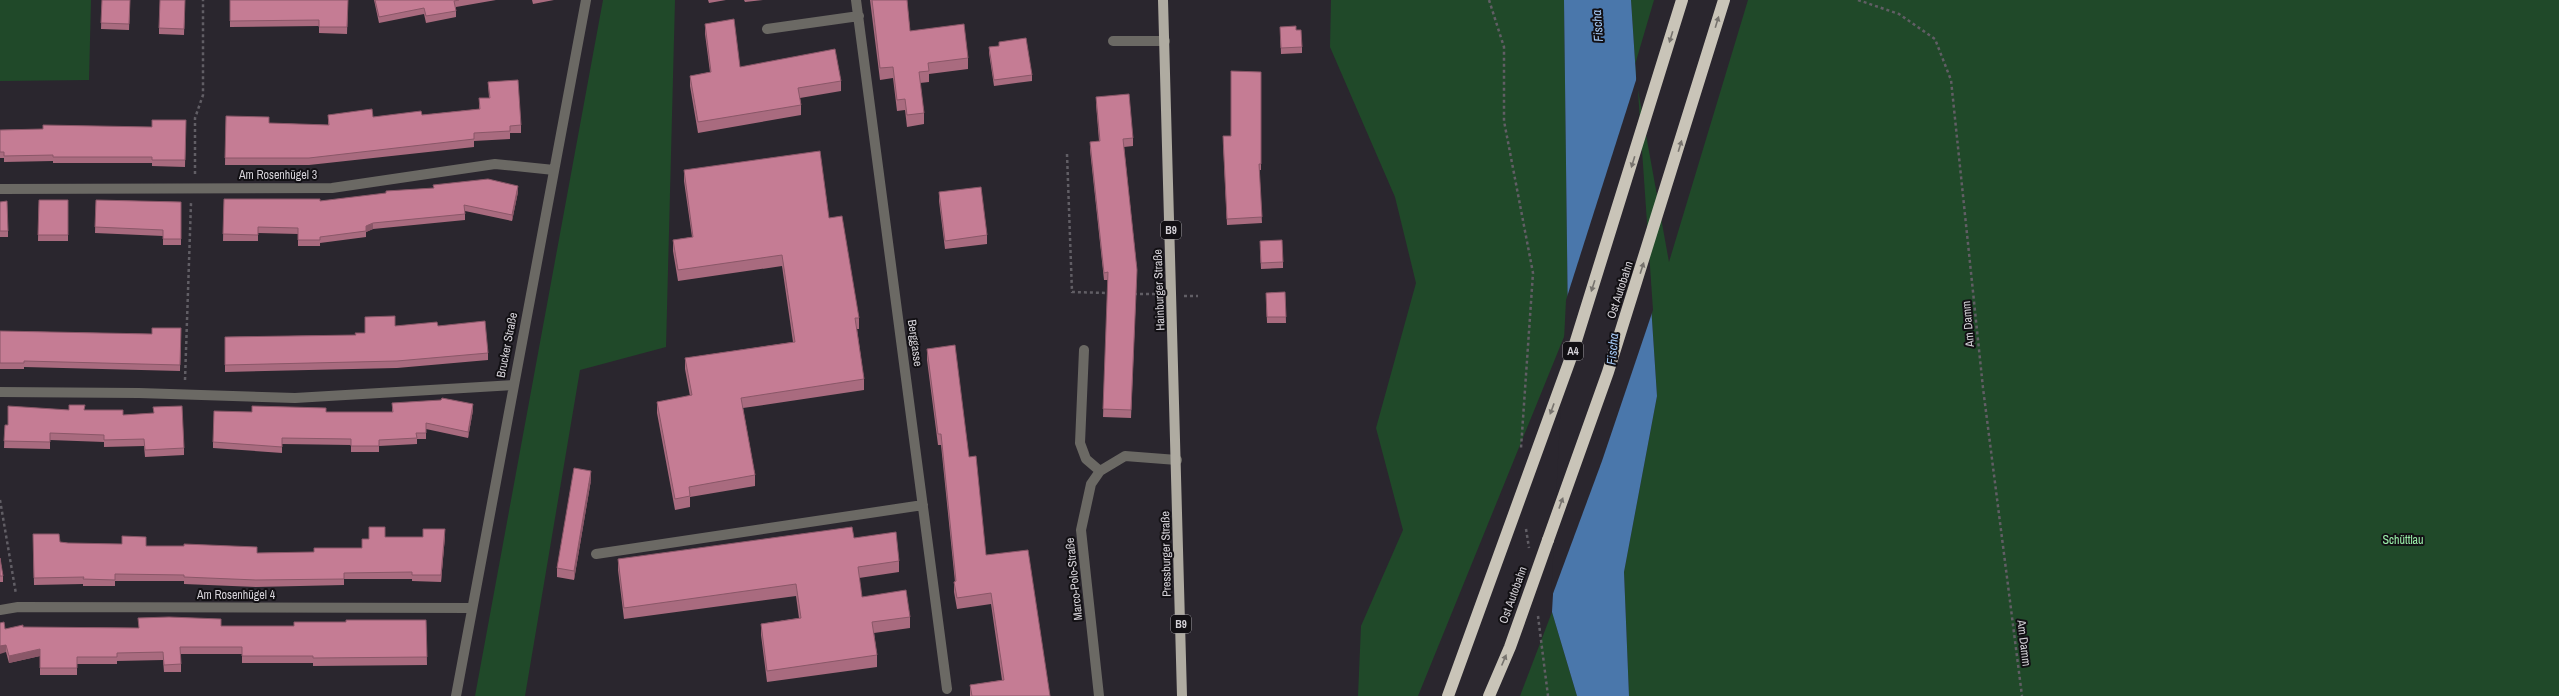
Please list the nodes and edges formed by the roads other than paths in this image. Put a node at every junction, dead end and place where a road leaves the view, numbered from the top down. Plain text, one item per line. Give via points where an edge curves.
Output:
1 (586, 0) edge
2 (856, 0) edge
3 (1163, 0) edge
4 (1682, 0) edge
5 (1724, 0) edge
6 (858, 16) junction
7 (767, 29) dead end
8 (1113, 41) dead end
9 (1165, 41) junction
10 (554, 170) junction
11 (0, 189) edge
12 (1084, 350) dead end
13 (513, 385) junction
14 (0, 392) edge
15 (1177, 460) junction
16 (1100, 471) junction
17 (923, 505) junction
18 (596, 554) dead end
19 (472, 608) junction
20 (0, 610) edge
21 (947, 689) dead end
22 (456, 696) edge
23 (1099, 696) edge
24 (1182, 696) edge
25 (1448, 696) edge
26 (1489, 696) edge

1 - 10 street, Brucker Straße
2 - 6 street, Berggasse
3 - 9 main road, Hainburger Straße / B9
4 -> 25 highway, A4, bridge via 1570,360
26 -> 5 highway, Ost Autobahn, bridge via 1510,647 1608,372
6 - 7 street
6 - 17 street, Berggasse
8 - 9 street
9 - 15 main road, Hainburger Straße / B9
10 - 11 street, Am Rosenhügel 3 via 494,164 332,188
10 - 13 street, Brucker Straße
12 - 16 street via 1080,443 1086,459
13 - 14 street via 295,398
13 - 19 street, Brucker Straße
15 - 16 street, Marco-Polo-Straße via 1125,456
15 - 24 main road, Pressburger Straße / B9
16 - 23 street, Marco-Polo-Straße via 1091,484 1082,530
17 - 18 street
17 - 21 street, Berggasse
19 - 20 street, Am Rosenhügel 4
19 - 22 street, Brucker Straße

